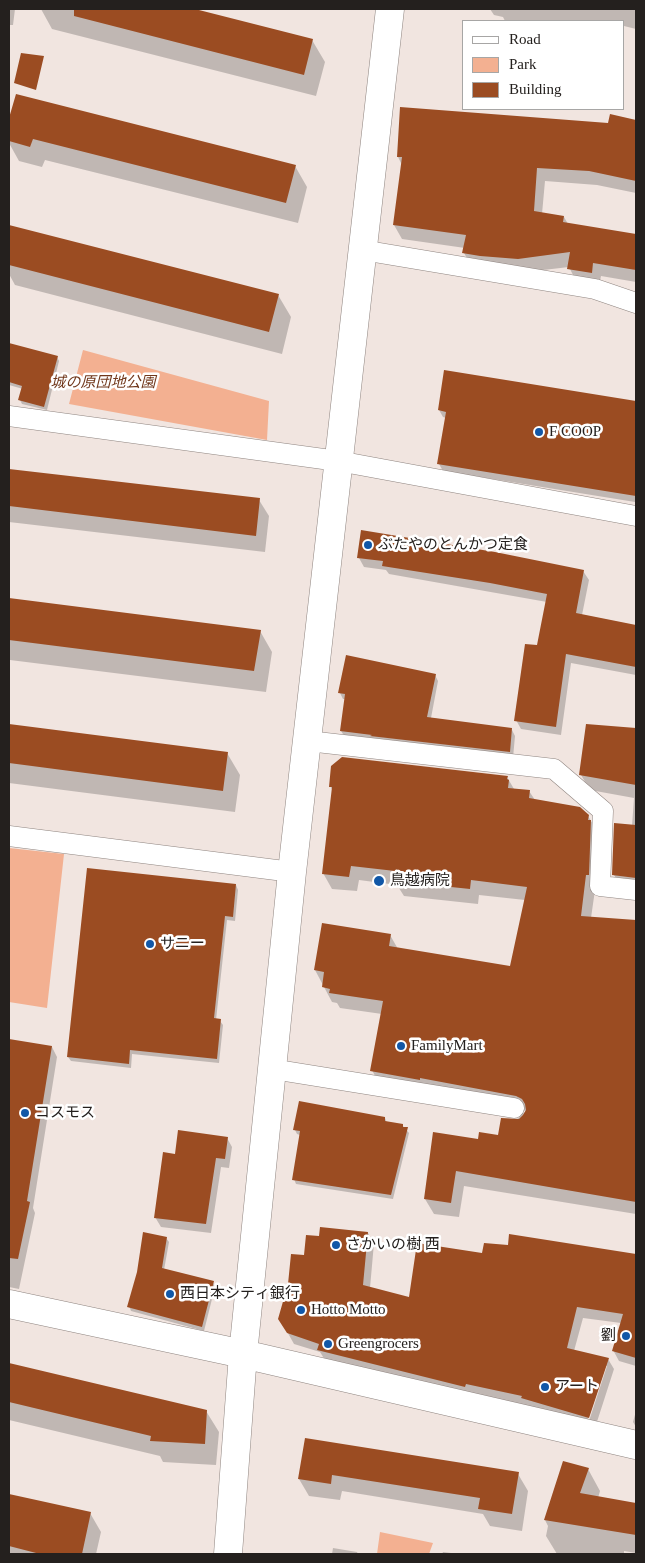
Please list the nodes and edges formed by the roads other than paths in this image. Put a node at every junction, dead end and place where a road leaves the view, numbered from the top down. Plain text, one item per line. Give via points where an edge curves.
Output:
1 (390, 9) edge
2 (362, 250) junction
3 (636, 303) edge
4 (9, 416) edge
5 (338, 461) junction
6 (636, 516) edge
7 (308, 741) junction
8 (9, 836) edge
9 (292, 872) junction
10 (636, 890) edge
11 (272, 1069) junction
12 (514, 1108) dead end
13 (9, 1304) edge
14 (242, 1354) junction
15 (636, 1446) edge
16 (228, 1554) edge

1 - 2 street
2 - 3 street via 594,289
2 - 5 street
4 - 5 street
5 - 6 street
5 - 7 street
7 - 9 street
7 - 10 street via 554,769 603,811 600,886
8 - 9 street
9 - 11 street
11 - 12 street
11 - 14 street
13 - 14 street
14 - 15 street
14 - 16 street

